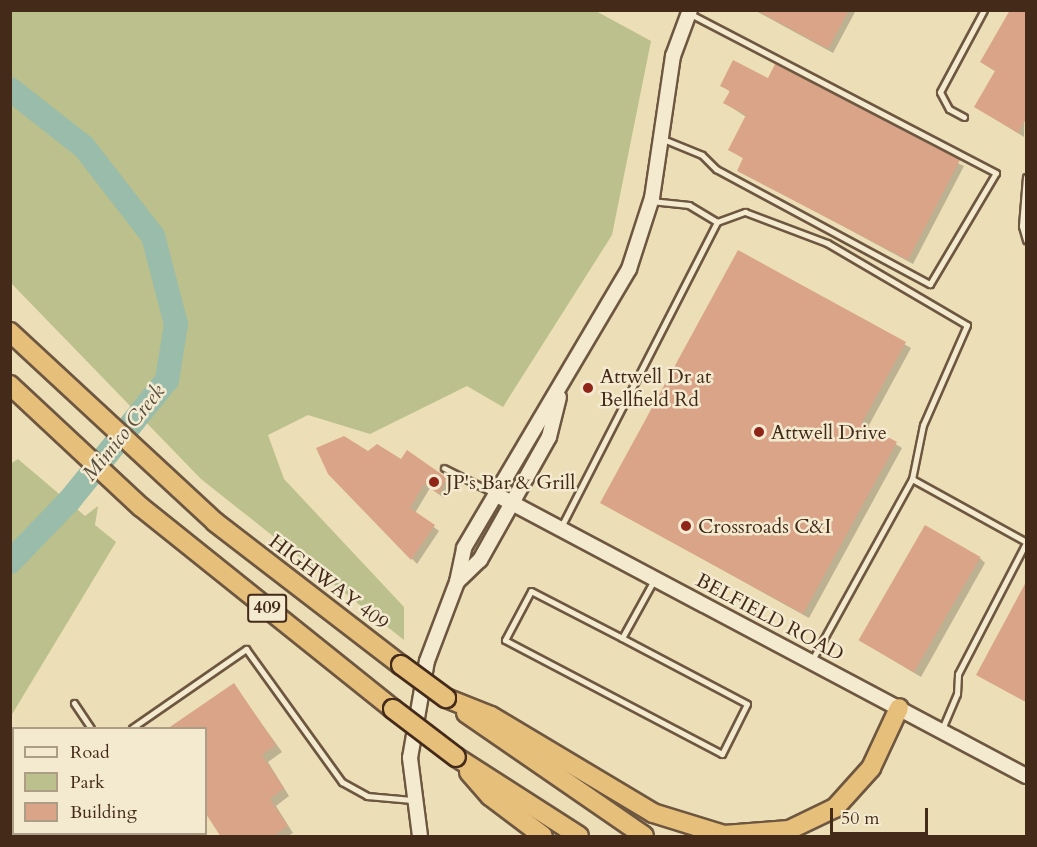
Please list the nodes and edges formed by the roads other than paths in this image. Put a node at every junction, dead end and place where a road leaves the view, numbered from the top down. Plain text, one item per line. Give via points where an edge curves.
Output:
1 (984, 10) edge
2 (689, 12) edge
3 (964, 117) dead end
4 (660, 137) junction
5 (1026, 177) edge
6 (651, 200) junction
7 (717, 222) junction
8 (1026, 240) edge
9 (10, 332) edge
10 (10, 385) edge
11 (559, 395) junction
12 (444, 468) dead end
13 (912, 479) junction
14 (495, 494) junction
15 (512, 503) junction
16 (561, 529) junction
17 (1026, 542) edge
18 (655, 578) junction
19 (457, 582) junction
20 (622, 638) junction
21 (811, 662) junction
22 (446, 698) junction
23 (74, 703) dead end
24 (899, 708) junction
25 (90, 727) edge
26 (135, 727) edge
27 (941, 731) junction
28 (456, 757) junction
29 (1026, 776) edge
30 (412, 800) junction
31 (420, 837) edge
32 (543, 837) edge
33 (579, 837) edge
34 (644, 837) edge

1 - 3 lane via 940,92 949,109
2 - 4 main road via 673,56
2 - 4 lane via 996,172 930,284 716,169 702,155
4 - 6 main road
5 - 8 lane via 1022,226
6 - 7 lane via 689,205
6 - 11 main road via 629,269
7 - 13 lane via 745,212 827,243 967,325 923,425
7 - 16 lane
9 - 22 highway, HIGHWAY 409 / 409, bridge via 167,480
10 - 28 highway, 409, bridge via 141,507
11 - 14 main road via 532,427
11 - 15 main road via 549,436
12 - 14 lane
13 - 17 lane
13 - 21 lane
14 - 15 main road, BELFIELD ROAD
14 - 19 main road via 464,548
15 - 16 main road, BELFIELD ROAD
15 - 19 main road via 480,560
16 - 18 main road, BELFIELD ROAD
17 - 27 lane via 958,674 957,694
18 - 20 lane
18 - 21 main road, BELFIELD ROAD
19 - 30 main road via 427,661 418,701 410,758
20 - 20 lane via 531,591 505,640 722,754 747,704
21 - 24 main road, BELFIELD ROAD
22 - 24 highway via 491,716 653,813 724,835 789,830 835,808 871,768
22 - 34 highway, HIGHWAY 409 / 409
23 - 25 lane
24 - 27 main road, BELFIELD ROAD
26 - 30 lane via 246,648 342,782 367,796
27 - 29 main road, BELFIELD ROAD
28 - 32 highway via 489,796
28 - 33 highway, 409
30 - 31 main road

